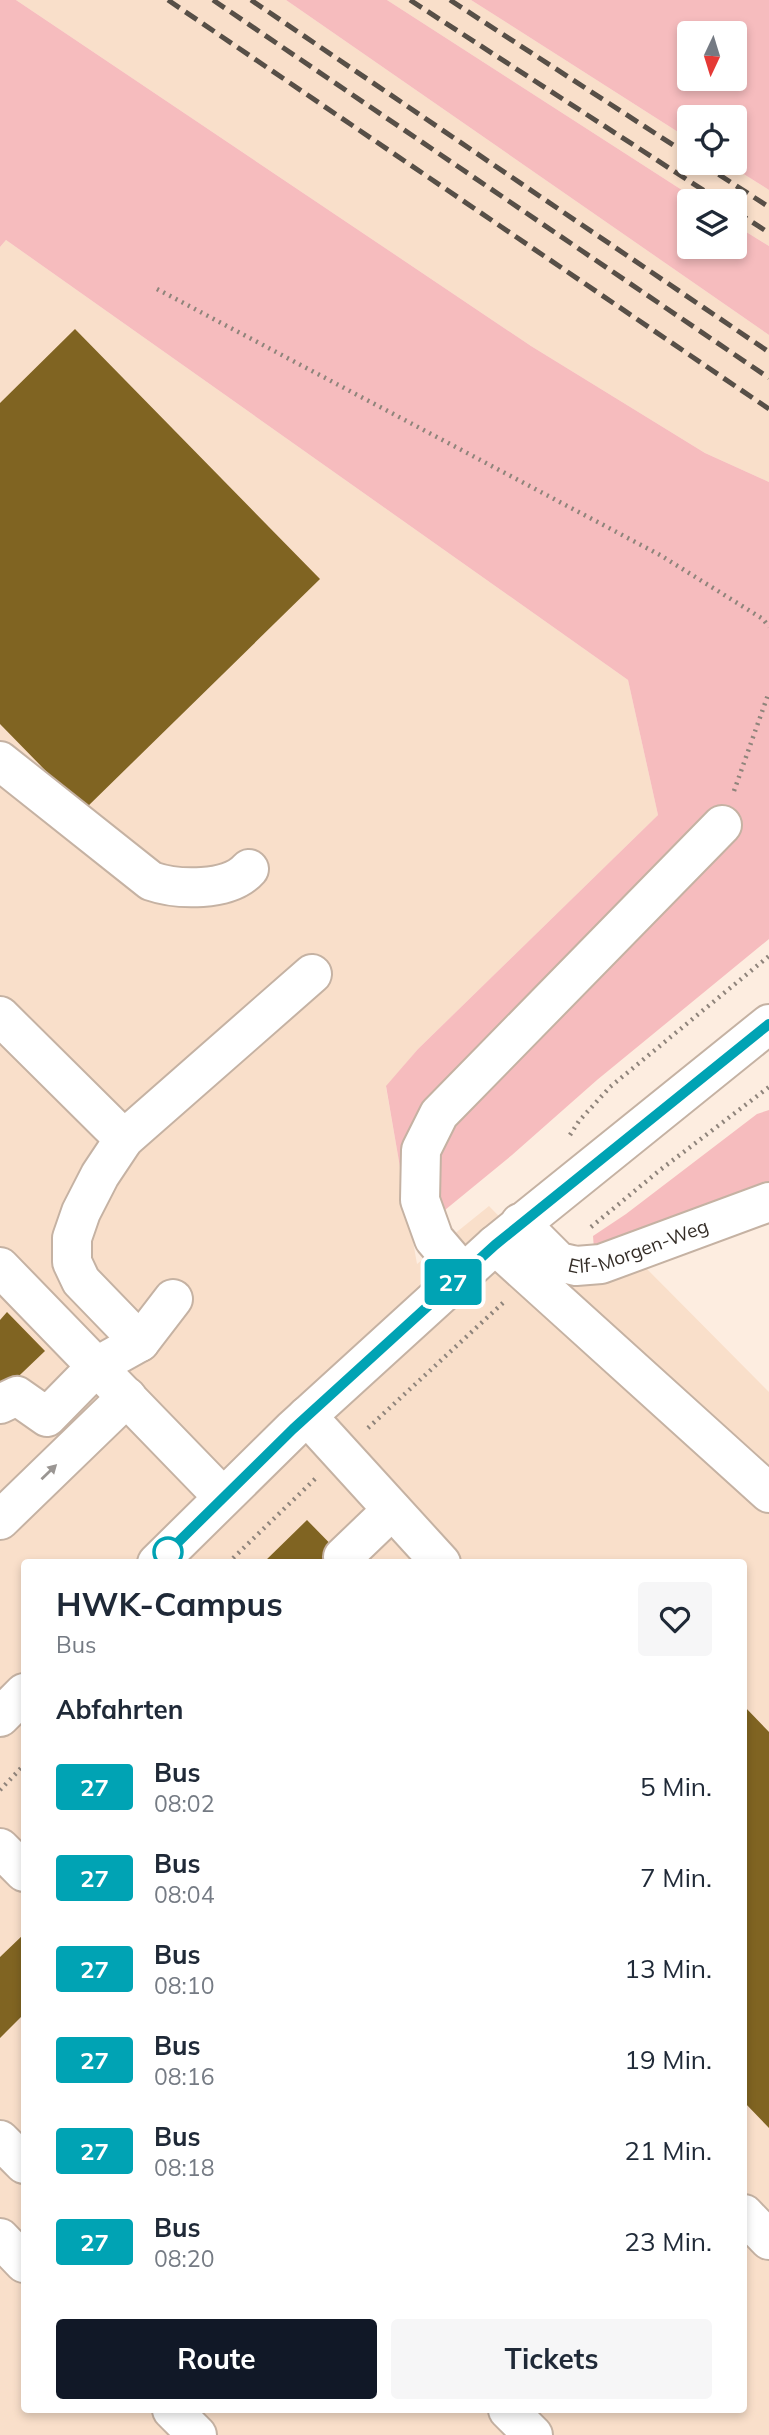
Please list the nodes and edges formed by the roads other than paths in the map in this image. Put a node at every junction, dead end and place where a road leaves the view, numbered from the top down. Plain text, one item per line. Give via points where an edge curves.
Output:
1 (0, 761) edge
2 (722, 825) road end
3 (249, 869) dead end
4 (312, 974) dead end
5 (0, 1016) edge
6 (769, 1024) edge
7 (124, 1139) junction
8 (769, 1202) edge
9 (507, 1234) junction
10 (0, 1267) edge
11 (542, 1268) junction
12 (463, 1273) junction
13 (173, 1299) dead end
14 (140, 1342) junction
15 (97, 1366) junction
16 (127, 1397) junction
17 (0, 1404) edge
18 (307, 1416) junction
19 (47, 1417) junction
20 (77, 1446) junction
21 (769, 1493) edge
22 (223, 1497) junction
23 (392, 1510) junction
24 (0, 1520) edge
25 (343, 1557) dead end
26 (161, 1559) edge
27 (437, 1559) edge
28 (21, 1696) edge
29 (0, 1717) edge
30 (0, 1848) edge
31 (21, 1869) edge
32 (0, 2140) edge
33 (21, 2161) edge
34 (747, 2217) edge
35 (0, 2238) edge
36 (769, 2240) edge
37 (21, 2260) edge
38 (175, 2413) edge
39 (511, 2413) edge
40 (197, 2435) edge
41 (533, 2435) edge

1 - 3 main road via 151,881 180,887 220,885
2 - 12 main road via 439,1114 421,1150 420,1200 434,1239
4 - 7 main road
5 - 7 main road
6 - 9 main road
7 - 14 main road via 81,1212 72,1238 72,1262 81,1281
8 - 11 main road, Elf-Morgen-Weg via 601,1264 559,1262
9 - 11 main road
9 - 12 main road
10 - 15 main road
11 - 21 main road
12 - 18 main road
13 - 14 main road
14 - 15 main road
15 - 16 main road
15 - 19 main road
16 - 20 main road
16 - 22 main road
17 - 19 main road via 17,1396
18 - 22 main road
18 - 23 main road
19 - 20 main road
24 -> 20 main road
22 - 26 main road
23 - 25 main road
23 - 27 main road
28 - 29 main road
30 - 31 main road
32 - 33 main road
34 - 36 main road
35 - 37 main road
38 - 40 main road
39 - 41 main road

